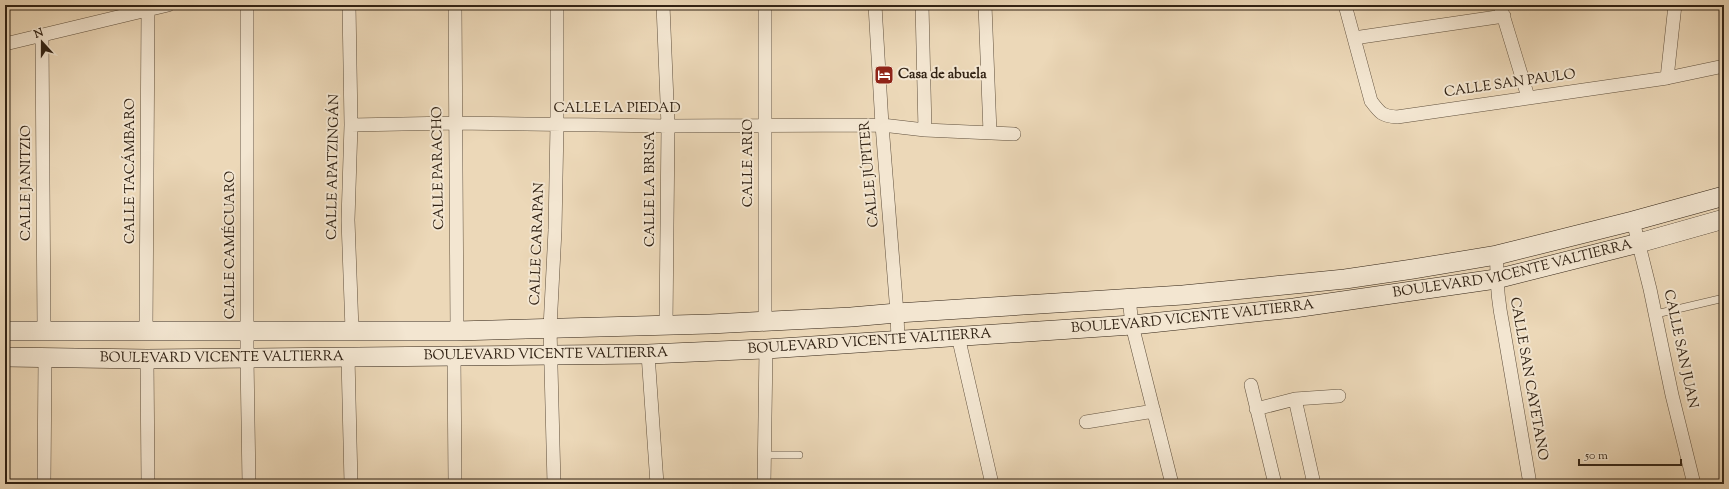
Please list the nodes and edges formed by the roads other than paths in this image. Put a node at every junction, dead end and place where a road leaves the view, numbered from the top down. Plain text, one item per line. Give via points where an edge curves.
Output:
1 (168, 5) edge
2 (248, 5) edge
3 (349, 5) edge
4 (455, 5) edge
5 (557, 5) edge
6 (663, 5) edge
7 (765, 5) edge
8 (875, 5) edge
9 (922, 5) edge
10 (985, 5) edge
11 (1345, 5) edge
12 (1675, 5) edge
13 (148, 10) junction
14 (1502, 10) edge
15 (42, 35) junction
16 (1354, 38) junction
17 (5, 44) edge
18 (1724, 66) edge
19 (1666, 78) junction
20 (1528, 97) junction
21 (454, 123) junction
22 (351, 125) junction
23 (558, 125) junction
24 (765, 125) junction
25 (882, 125) junction
26 (668, 126) junction
27 (925, 130) junction
28 (990, 133) junction
29 (1014, 134) dead end
30 (1724, 196) edge
31 (1724, 219) edge
32 (1633, 221) junction
33 (1639, 243) junction
34 (1497, 255) junction
35 (1496, 278) junction
36 (1129, 298) junction
37 (1724, 298) edge
38 (897, 313) junction
39 (1656, 314) junction
40 (765, 321) junction
41 (666, 325) junction
42 (1132, 325) junction
43 (550, 328) junction
44 (5, 330) edge
45 (44, 330) junction
46 (352, 330) junction
47 (146, 331) junction
48 (247, 331) junction
49 (457, 331) junction
50 (958, 336) junction
51 (898, 340) junction
52 (766, 349) junction
53 (648, 354) junction
54 (454, 355) junction
55 (551, 356) junction
56 (5, 357) edge
57 (348, 357) junction
58 (45, 358) junction
59 (247, 358) junction
60 (146, 359) junction
61 (1251, 385) dead end
62 (1339, 396) dead end
63 (1295, 400) junction
64 (1256, 409) junction
65 (1154, 411) junction
66 (1086, 422) dead end
67 (763, 455) junction
68 (799, 455) dead end
69 (44, 484) edge
70 (148, 484) edge
71 (249, 484) edge
72 (351, 484) edge
73 (455, 484) edge
74 (554, 484) edge
75 (657, 484) edge
76 (764, 484) edge
77 (992, 484) edge
78 (1172, 484) edge
79 (1275, 484) edge
80 (1314, 484) edge
81 (1530, 484) edge
82 (1694, 484) edge

1 - 13 street
2 - 48 street, CALLE CAMÉCUARO
3 - 22 street, CALLE APATZINGÁN
4 - 21 street, CALLE PARACHO
5 - 23 street, CALLE CARAPAN
6 - 26 street, CALLE LA BRISA
7 - 24 street, CALLE ARIO
8 - 25 street, CALLE JÚPITER
9 - 27 street
10 - 28 street
11 - 16 street
12 - 19 street
13 - 15 street
13 - 47 street, CALLE TACÁMBARO
14 - 16 street
14 - 20 street
15 - 17 street
15 - 45 street, CALLE JANITZIO
16 - 20 street, CALLE SAN PAULO via 1372,101 1378,111 1385,116 1397,117
18 - 19 street, CALLE SAN PAULO
19 - 20 street, CALLE SAN PAULO
21 - 22 street, CALLE LA PIEDAD
21 - 23 street, CALLE LA PIEDAD
21 - 49 street, CALLE PARACHO
22 - 46 street, CALLE APATZINGÁN via 348,220
23 - 26 street, CALLE LA PIEDAD
23 - 43 street, CALLE CARAPAN
24 - 25 street, CALLE LA PIEDAD
24 - 26 street, CALLE LA PIEDAD
24 - 40 street, CALLE ARIO
25 - 27 street, CALLE LA PIEDAD
25 - 38 street, CALLE JÚPITER
26 - 41 street, CALLE LA BRISA
27 - 28 street, CALLE LA PIEDAD
28 - 29 street, CALLE LA PIEDAD
30 - 32 main road, BOULEVARD VICENTE VALTIERRA
31 - 33 main road, BOULEVARD VICENTE VALTIERRA
32 - 33 street, CALLE SAN JUAN
32 - 34 main road, BOULEVARD VICENTE VALTIERRA
33 - 35 main road, BOULEVARD VICENTE VALTIERRA
33 - 39 street, CALLE SAN JUAN
34 - 35 street, CALLE SAN CAYETANO
34 - 36 main road, BOULEVARD VICENTE VALTIERRA via 1345,279
35 - 42 main road, BOULEVARD VICENTE VALTIERRA via 1294,308
35 - 81 street, CALLE SAN CAYETANO via 1498,304 1504,326
36 - 38 main road, BOULEVARD VICENTE VALTIERRA
36 - 42 street
37 - 39 lane
38 - 40 main road, BOULEVARD VICENTE VALTIERRA
38 - 51 street, CALLE JÚPITER
39 - 82 street, CALLE SAN JUAN via 1672,395
40 - 41 main road, BOULEVARD VICENTE VALTIERRA
41 - 43 main road, BOULEVARD VICENTE VALTIERRA
42 - 50 main road, BOULEVARD VICENTE VALTIERRA
42 - 65 street
43 - 49 main road, BOULEVARD VICENTE VALTIERRA
43 - 55 street, CALLE CARAPAN
44 - 45 main road, BOULEVARD VICENTE VALTIERRA
45 - 47 main road, BOULEVARD VICENTE VALTIERRA
46 - 48 main road, BOULEVARD VICENTE VALTIERRA
46 - 49 main road, BOULEVARD VICENTE VALTIERRA
47 - 48 main road, BOULEVARD VICENTE VALTIERRA
48 - 59 street, CALLE CAMÉCUARO
50 - 51 main road, BOULEVARD VICENTE VALTIERRA
50 - 77 street
51 - 52 main road, BOULEVARD VICENTE VALTIERRA
52 - 53 main road, BOULEVARD VICENTE VALTIERRA
52 - 67 street
53 - 55 main road, BOULEVARD VICENTE VALTIERRA
53 - 75 street
54 - 55 main road, BOULEVARD VICENTE VALTIERRA
54 - 57 main road, BOULEVARD VICENTE VALTIERRA
54 - 73 street
55 - 74 street, CALLE CARAPAN
56 - 58 main road, BOULEVARD VICENTE VALTIERRA
57 - 59 main road, BOULEVARD VICENTE VALTIERRA
57 - 72 street
58 - 60 main road, BOULEVARD VICENTE VALTIERRA
58 - 69 street
59 - 60 main road, BOULEVARD VICENTE VALTIERRA
59 - 71 street, CALLE CAMÉCUARO
60 - 70 street
61 - 64 street
62 - 63 street
63 - 64 street
63 - 80 street
64 - 79 street
65 - 66 street
65 - 78 street
67 - 68 lane
67 - 76 street

